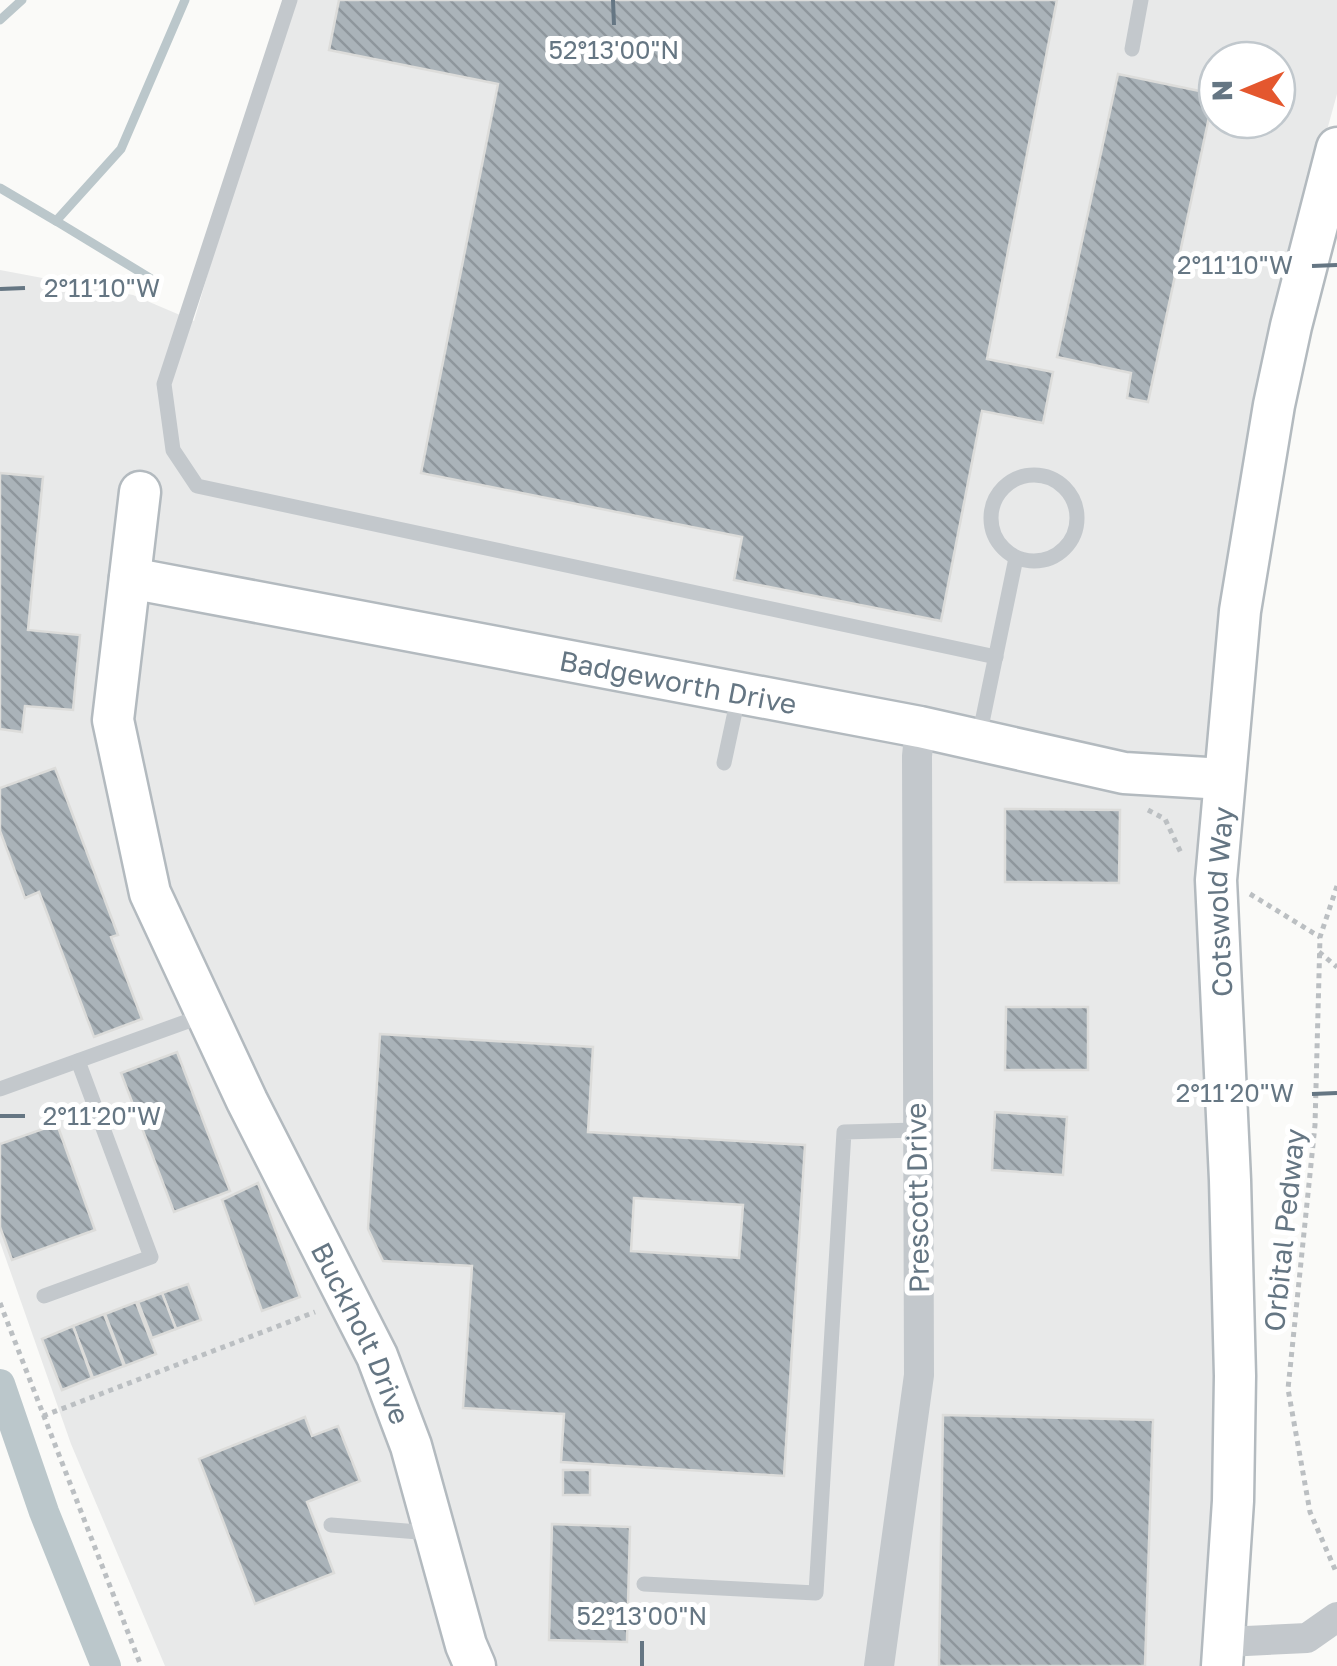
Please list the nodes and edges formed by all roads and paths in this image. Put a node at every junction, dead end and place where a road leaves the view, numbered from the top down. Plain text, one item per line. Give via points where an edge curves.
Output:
1 (290, 0) edge
2 (1141, 0) edge
3 (1132, 49) dead end
4 (1337, 148) edge
5 (140, 492) dead end
6 (1016, 558) junction
7 (130, 578) junction
8 (996, 658) junction
9 (739, 693) junction
10 (920, 727) junction
11 (978, 740) junction
12 (724, 762) dead end
13 (1224, 779) junction
14 (1236, 886) dead end
15 (1337, 886) edge
16 (1320, 937) junction
17 (1319, 952) junction
18 (1337, 967) edge
19 (205, 1014) junction
20 (78, 1060) junction
21 (0, 1089) edge
22 (916, 1130) junction
23 (44, 1296) dead end
24 (350, 1299) junction
25 (0, 1303) edge
26 (42, 1416) junction
27 (331, 1525) dead end
28 (435, 1533) junction
29 (1337, 1574) edge
30 (644, 1584) dead end
31 (1337, 1617) edge
32 (1224, 1654) edge
33 (141, 1666) edge
34 (476, 1666) edge
35 (879, 1666) edge

1 - 8 lane via 164,384 173,450 197,486
2 - 3 lane
4 - 13 street, Cotswold Way via 1274,405 1240,611
5 - 7 street, Buckholt Drive
6 - 6 lane via 1002,550 988,518 1002,486 1033,472 1064,485 1078,516 1066,548 1034,562
6 - 8 lane
7 - 9 street, Badgeworth Drive
7 - 19 street, Buckholt Drive via 113,720 150,893
8 - 11 lane
9 - 10 street, Badgeworth Drive
9 - 12 lane
10 - 11 street, Badgeworth Drive
10 - 22 street, Prescott Drive
11 - 13 street, Badgeworth Drive via 1124,772
13 - 32 street, Cotswold Way via 1216,880 1235,1376
14 - 16 path
15 - 16 path, Orbital Pedway
16 - 17 path, Orbital Pedway
17 - 18 path
17 - 29 path, Orbital Pedway via 1315,1125 1288,1389 1310,1512
19 - 20 lane
19 - 24 street, Buckholt Drive
20 - 21 lane
20 - 23 lane via 151,1256
22 - 30 lane via 844,1132 816,1593
22 - 35 street, Prescott Drive via 918,1375
24 - 26 path
24 - 28 street, Buckholt Drive via 411,1446
25 - 26 path
26 - 33 path
27 - 28 lane
28 - 34 street, Buckholt Drive
31 - 32 street via 1307,1638

